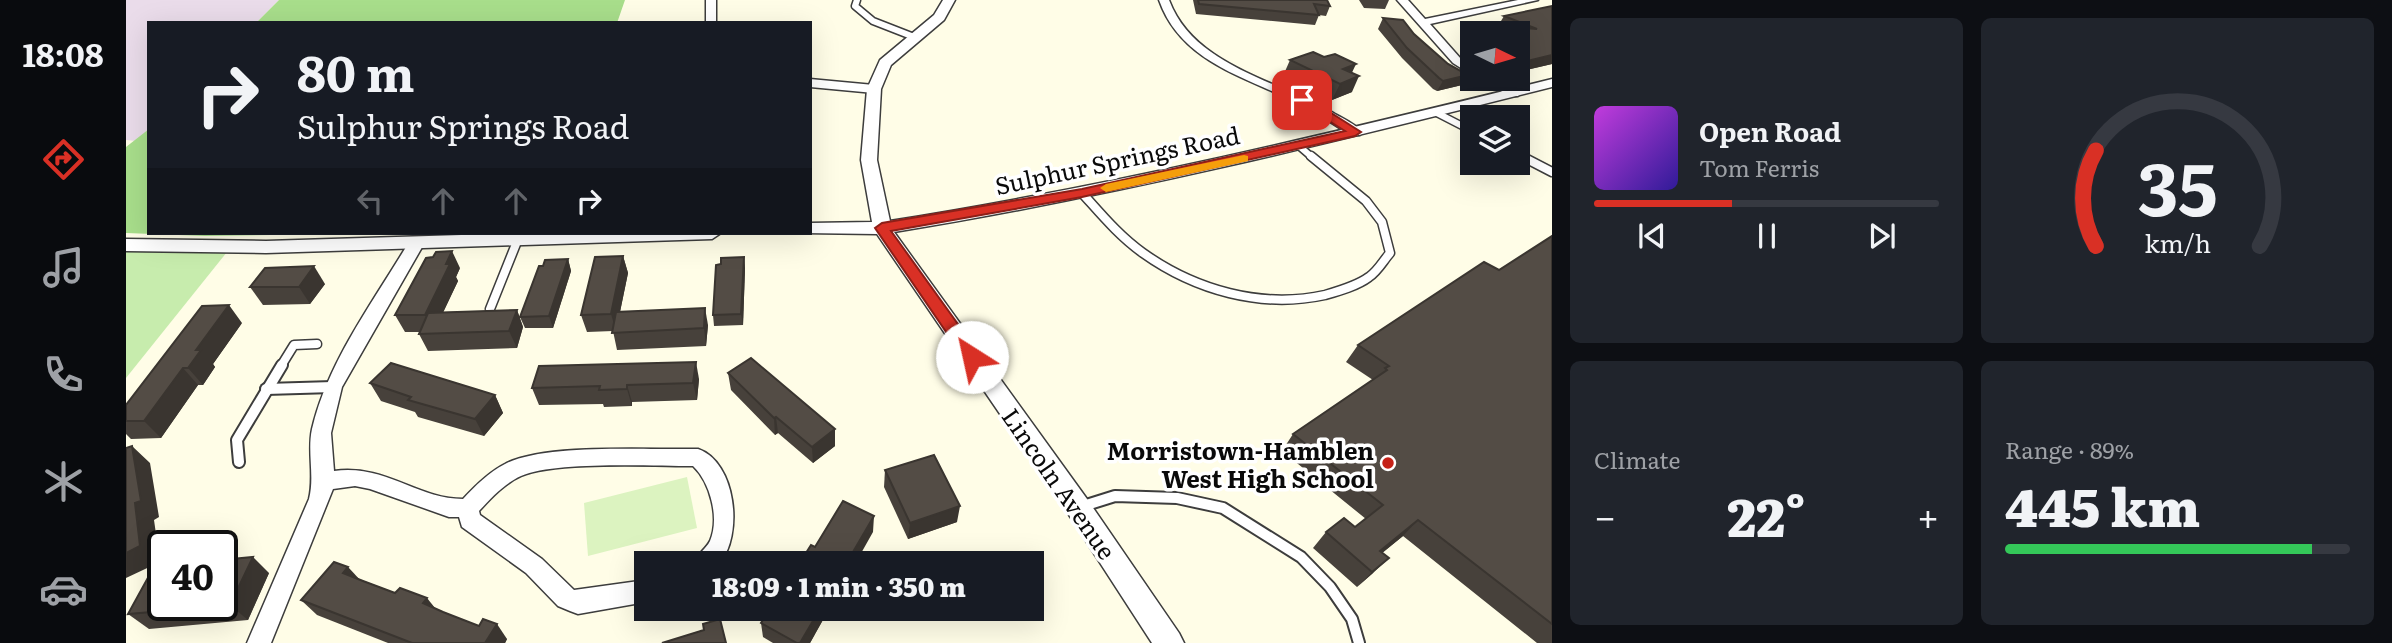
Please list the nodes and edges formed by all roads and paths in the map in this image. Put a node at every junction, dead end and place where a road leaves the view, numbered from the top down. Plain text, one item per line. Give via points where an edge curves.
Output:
1 (711, 0) edge
2 (858, 0) edge
3 (949, 0) edge
4 (1164, 0) edge
5 (1402, 0) edge
6 (1533, 0) edge
7 (711, 21) edge
8 (1421, 23) junction
9 (915, 37) junction
10 (1460, 63) edge
11 (812, 83) edge
12 (1552, 83) edge
13 (874, 89) junction
14 (1510, 91) edge
15 (1514, 93) junction
16 (1437, 113) junction
17 (1460, 125) edge
18 (1355, 132) junction
19 (1299, 146) junction
20 (1530, 161) edge
21 (1552, 172) edge
22 (1082, 193) junction
23 (882, 228) junction
24 (812, 229) edge
25 (647, 235) edge
26 (518, 239) junction
27 (417, 242) junction
28 (126, 246) edge
29 (490, 309) edge
30 (317, 344) dead end
31 (333, 387) junction
32 (267, 388) junction
33 (239, 461) dead end
34 (324, 481) junction
35 (468, 508) junction
36 (1078, 508) junction
37 (716, 551) edge
38 (634, 593) edge
39 (259, 643) edge
40 (1169, 643) edge
41 (1359, 643) edge

1 - 7 street
2 - 9 lane via 855,6 873,21
3 - 9 street, Lincoln Avenue via 939,17
4 - 18 street via 1176,29 1205,54 1302,100
5 - 8 street
6 - 8 street
8 - 10 street
9 - 13 street, Lincoln Avenue via 885,63
11 - 13 street
12 - 15 street, Sulphur Springs Road
13 - 23 street, Lincoln Avenue via 869,159
14 - 15 street
15 - 16 street, Sulphur Springs Road
16 - 17 lane
16 - 18 street, Sulphur Springs Road
18 - 19 street, Sulphur Springs Road
19 - 22 street, Sulphur Springs Road
19 - 22 lane via 1366,201 1382,222 1390,253 1368,279 1319,298 1263,299 1187,279 1123,238
20 - 21 lane
22 - 23 street, Sulphur Springs Road
23 - 24 street, Sulphur Springs Road
23 - 36 street, Lincoln Avenue
25 - 26 street
26 - 27 street
26 - 29 lane
27 - 28 street
27 - 31 street
30 - 32 lane via 294,345
31 - 32 lane
31 - 34 street via 321,433
32 - 33 lane via 237,440
34 - 35 street via 355,477 449,508
34 - 39 street via 309,528
35 - 37 street via 512,470 528,465 554,460 698,457 716,485 722,505 724,532
35 - 38 street via 470,520 534,566 566,598 578,603
36 - 40 street, Lincoln Avenue
36 - 41 lane via 1115,496 1177,498 1223,508 1301,557 1352,619

